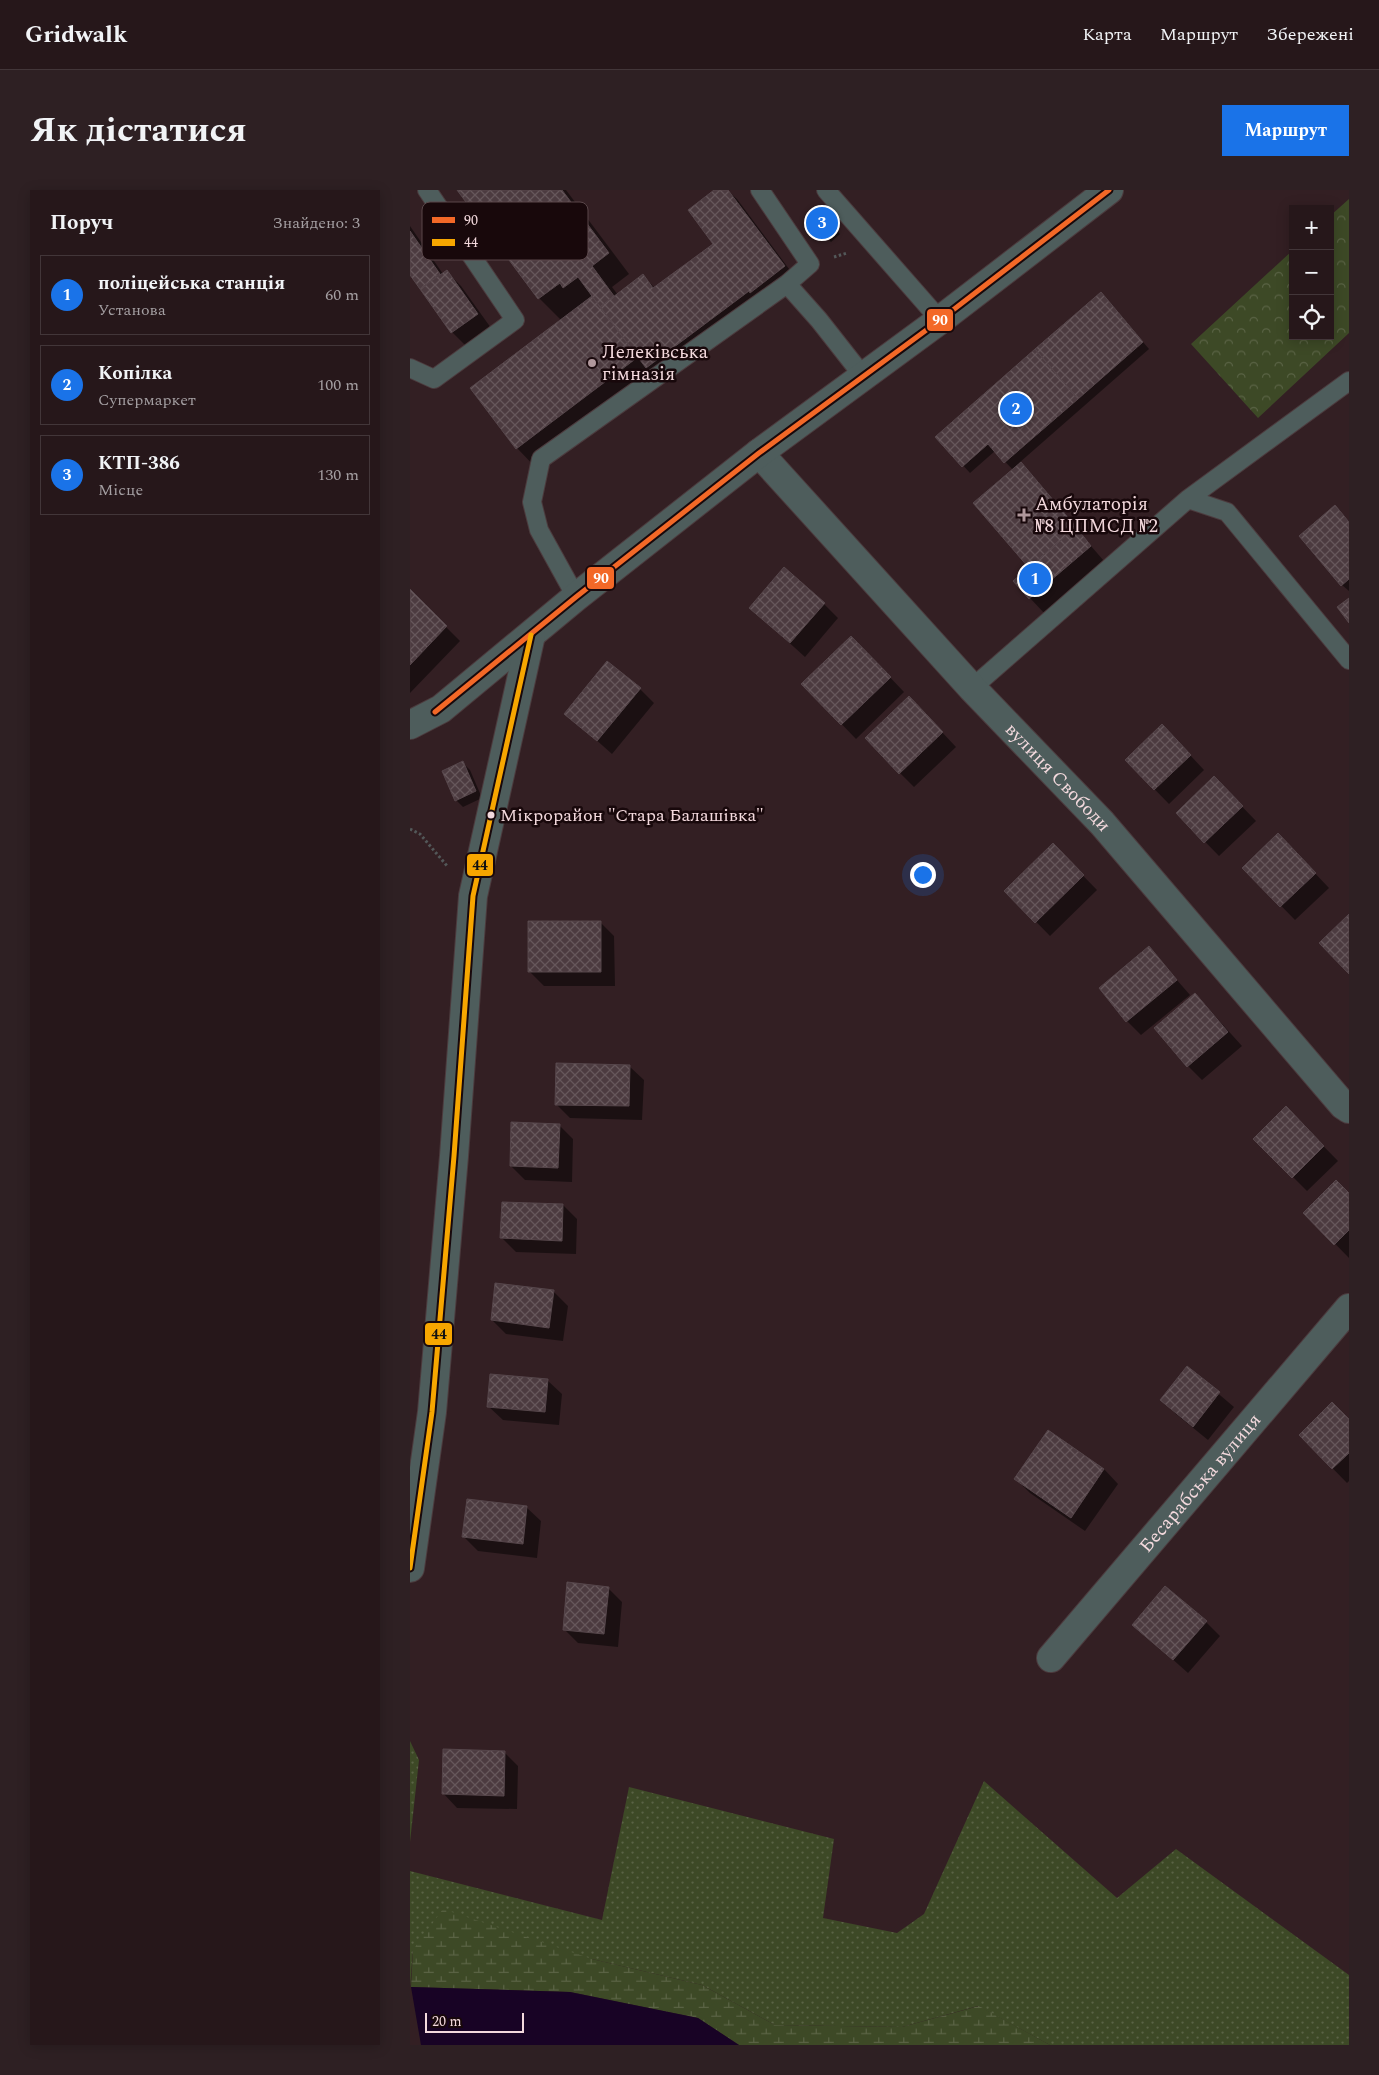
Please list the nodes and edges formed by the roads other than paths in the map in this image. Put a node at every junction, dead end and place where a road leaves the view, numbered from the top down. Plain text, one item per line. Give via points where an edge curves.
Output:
1 (427, 190) edge
2 (760, 190) edge
3 (826, 190) edge
4 (1109, 190) edge
5 (435, 202) edge
6 (474, 260) edge
7 (787, 284) junction
8 (940, 320) junction
9 (410, 368) edge
10 (863, 376) junction
11 (1349, 380) edge
12 (758, 453) junction
13 (1188, 499) junction
14 (576, 598) junction
15 (531, 635) junction
16 (1349, 660) edge
17 (972, 688) junction
18 (410, 725) edge
19 (1349, 1108) edge
20 (1349, 1308) edge
21 (410, 1568) edge
22 (1051, 1658) dead end

1 - 5 lane
2 - 7 lane via 810,264
3 - 8 lane
4 - 8 street
6 - 9 lane via 515,320 434,380
7 - 10 lane
7 - 14 lane via 541,459 532,502 540,530
8 - 10 street
10 - 12 street
11 - 13 lane
12 - 14 street
12 - 17 street, вулиця Свободи
13 - 16 lane via 1227,512
13 - 17 lane
14 - 15 street
15 - 18 street via 440,709
15 - 21 street via 473,896 432,1412
17 - 19 street, вулиця Свободи via 1102,823 1343,1105
20 - 22 street, Бесарабська вулиця

